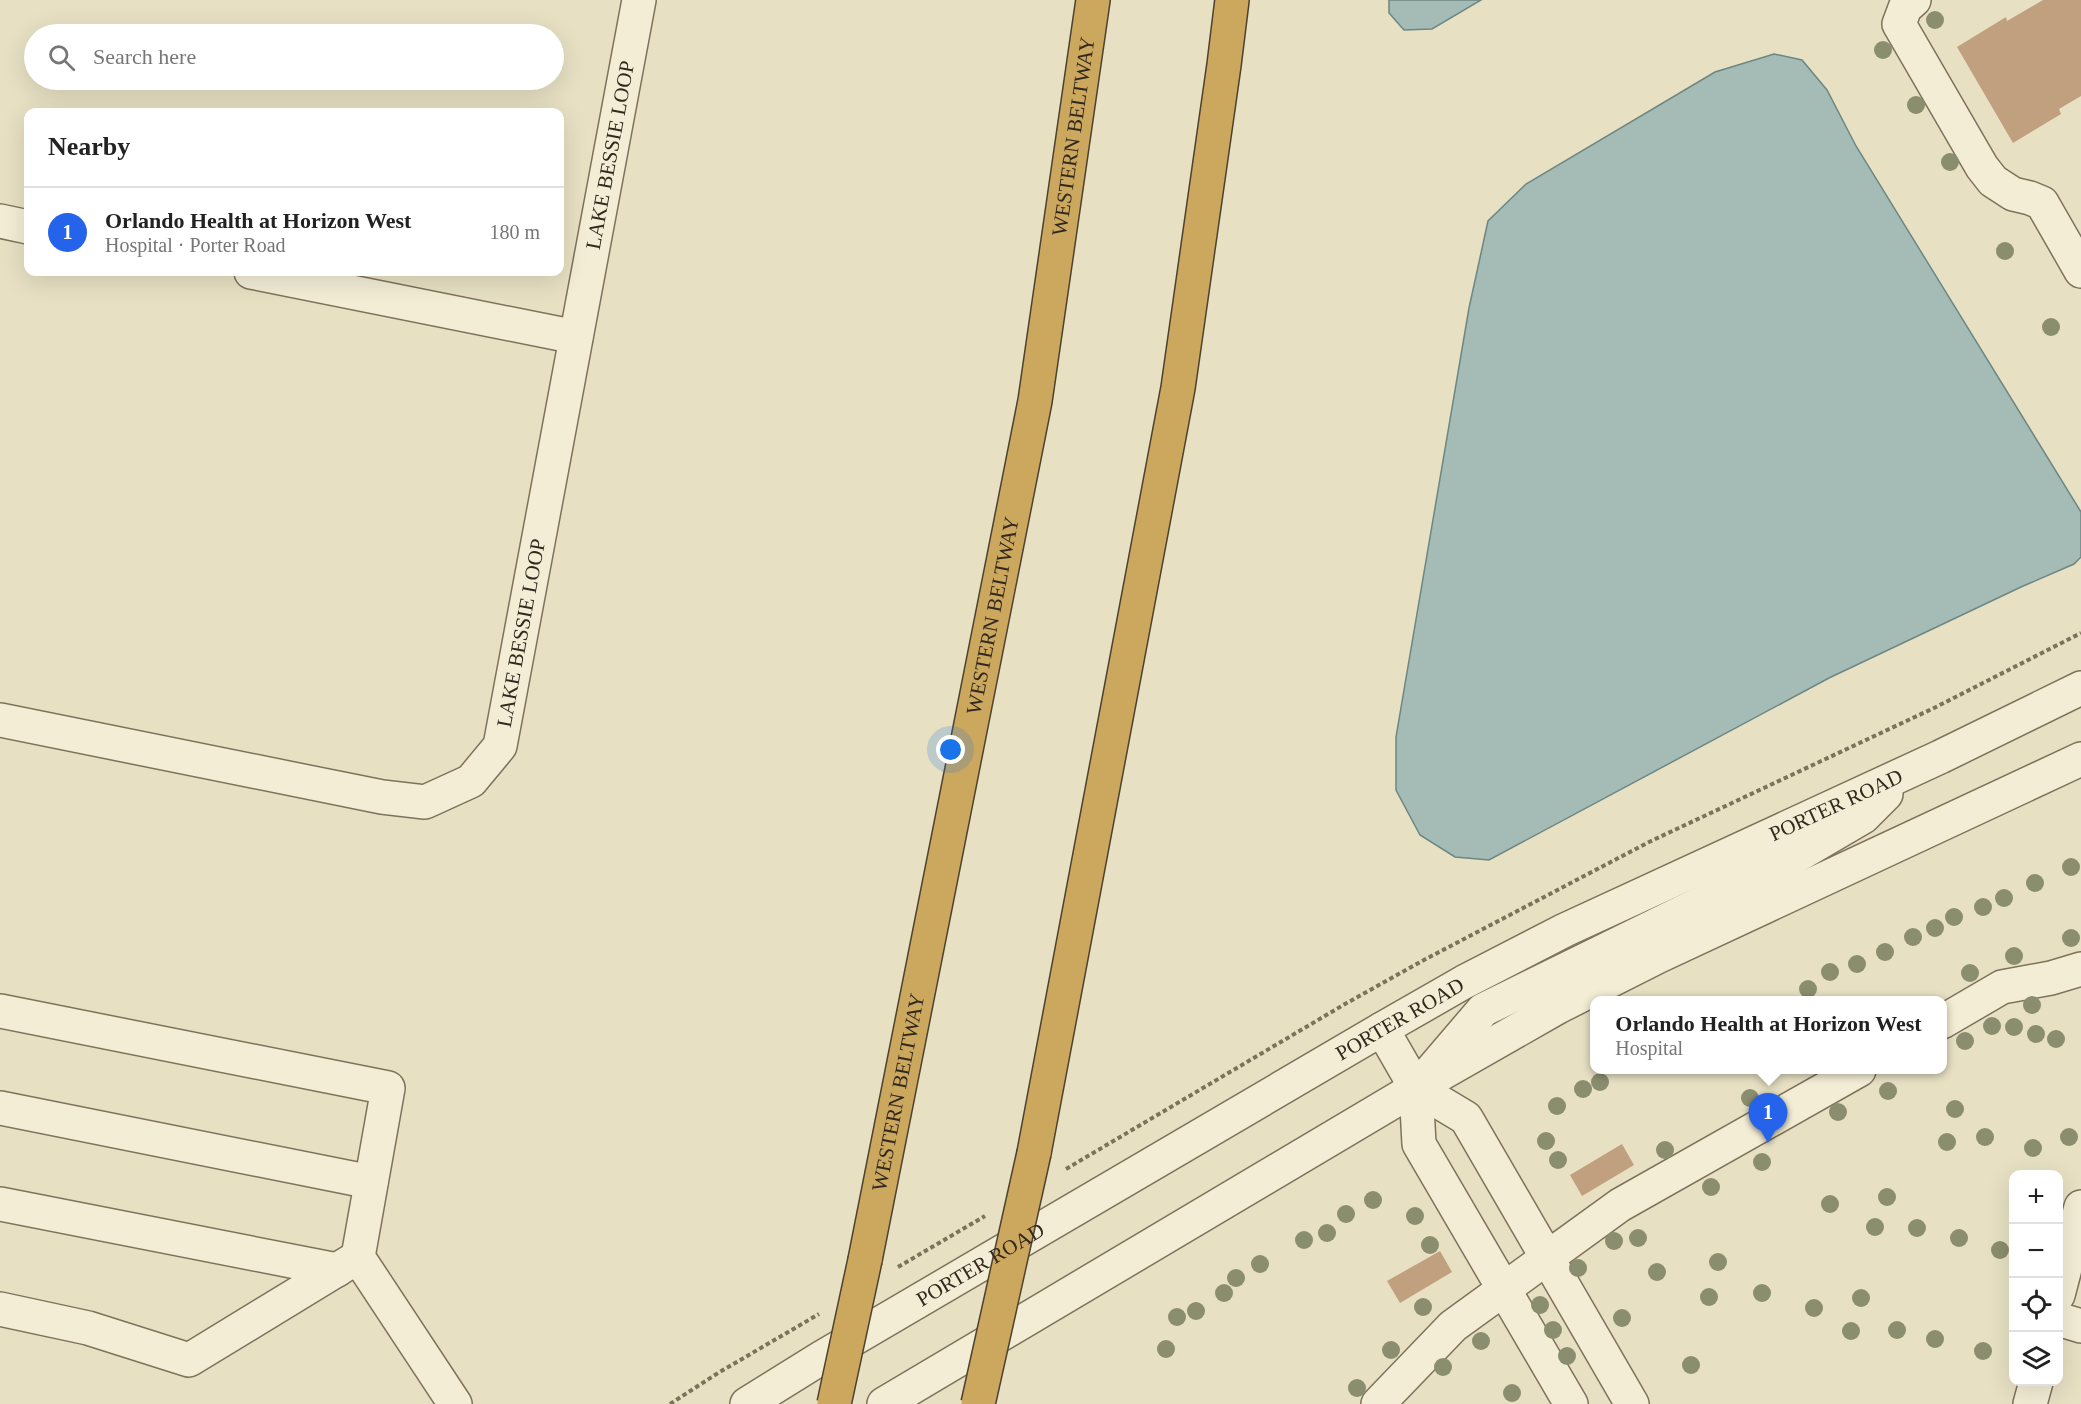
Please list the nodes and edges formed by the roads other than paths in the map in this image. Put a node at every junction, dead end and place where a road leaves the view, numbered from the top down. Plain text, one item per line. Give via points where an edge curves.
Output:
1 (639, 0) edge
2 (1093, 0) edge
3 (1232, 0) edge
4 (1914, 0) edge
5 (0, 221) edge
6 (24, 226) edge
7 (2081, 271) edge
8 (271, 276) edge
9 (576, 337) junction
10 (2081, 687) edge
11 (0, 720) edge
12 (2081, 759) edge
13 (1912, 770) junction
14 (2081, 969) edge
15 (0, 1011) edge
16 (1947, 1019) edge
17 (1382, 1029) junction
18 (1852, 1074) edge
19 (1416, 1088) junction
20 (0, 1108) edge
21 (371, 1182) junction
22 (0, 1204) edge
23 (2081, 1207) edge
24 (1548, 1257) junction
25 (347, 1263) junction
26 (2062, 1278) edge
27 (1503, 1290) junction
28 (0, 1309) edge
29 (2063, 1321) edge
30 (2081, 1326) edge
31 (821, 1359) junction
32 (2035, 1386) edge
33 (455, 1404) edge
34 (728, 1404) edge
35 (747, 1404) edge
36 (834, 1404) edge
37 (884, 1404) edge
38 (978, 1404) edge
39 (1378, 1404) edge
40 (1571, 1404) edge
41 (1632, 1404) edge
42 (2030, 1404) edge

1 - 9 street, LAKE BESSIE LOOP
2 - 36 highway, WESTERN BELTWAY, bridge via 1035,401
3 - 38 highway, bridge via 1178,388 1034,1153
4 - 7 street via 1905,8 1899,24 1982,167 1993,182 2013,194 2042,203
5 - 6 street
8 - 9 street
9 - 11 street, LAKE BESSIE LOOP via 500,746 471,781 425,802 382,797
10 - 13 street, PORTER ROAD
12 - 19 street via 1659,956 1558,1007
13 - 17 street, PORTER ROAD via 1565,930
13 - 19 street via 1863,817 1793,858 1483,1010
14 - 16 street via 2002,987
15 - 21 street via 388,1088
17 - 19 street
17 - 31 street, PORTER ROAD
18 - 24 street via 1620,1205
19 - 24 street via 1466,1118
19 - 27 street via 1419,1144
19 - 37 street
20 - 21 street
21 - 25 street
22 - 25 street
23 - 26 street
24 - 27 street
24 - 41 street
25 - 28 street via 189,1360 88,1328
25 - 33 street
27 - 39 street via 1453,1326
27 - 40 street
29 - 30 street
31 - 34 street
31 - 35 street, PORTER ROAD
32 - 42 street

